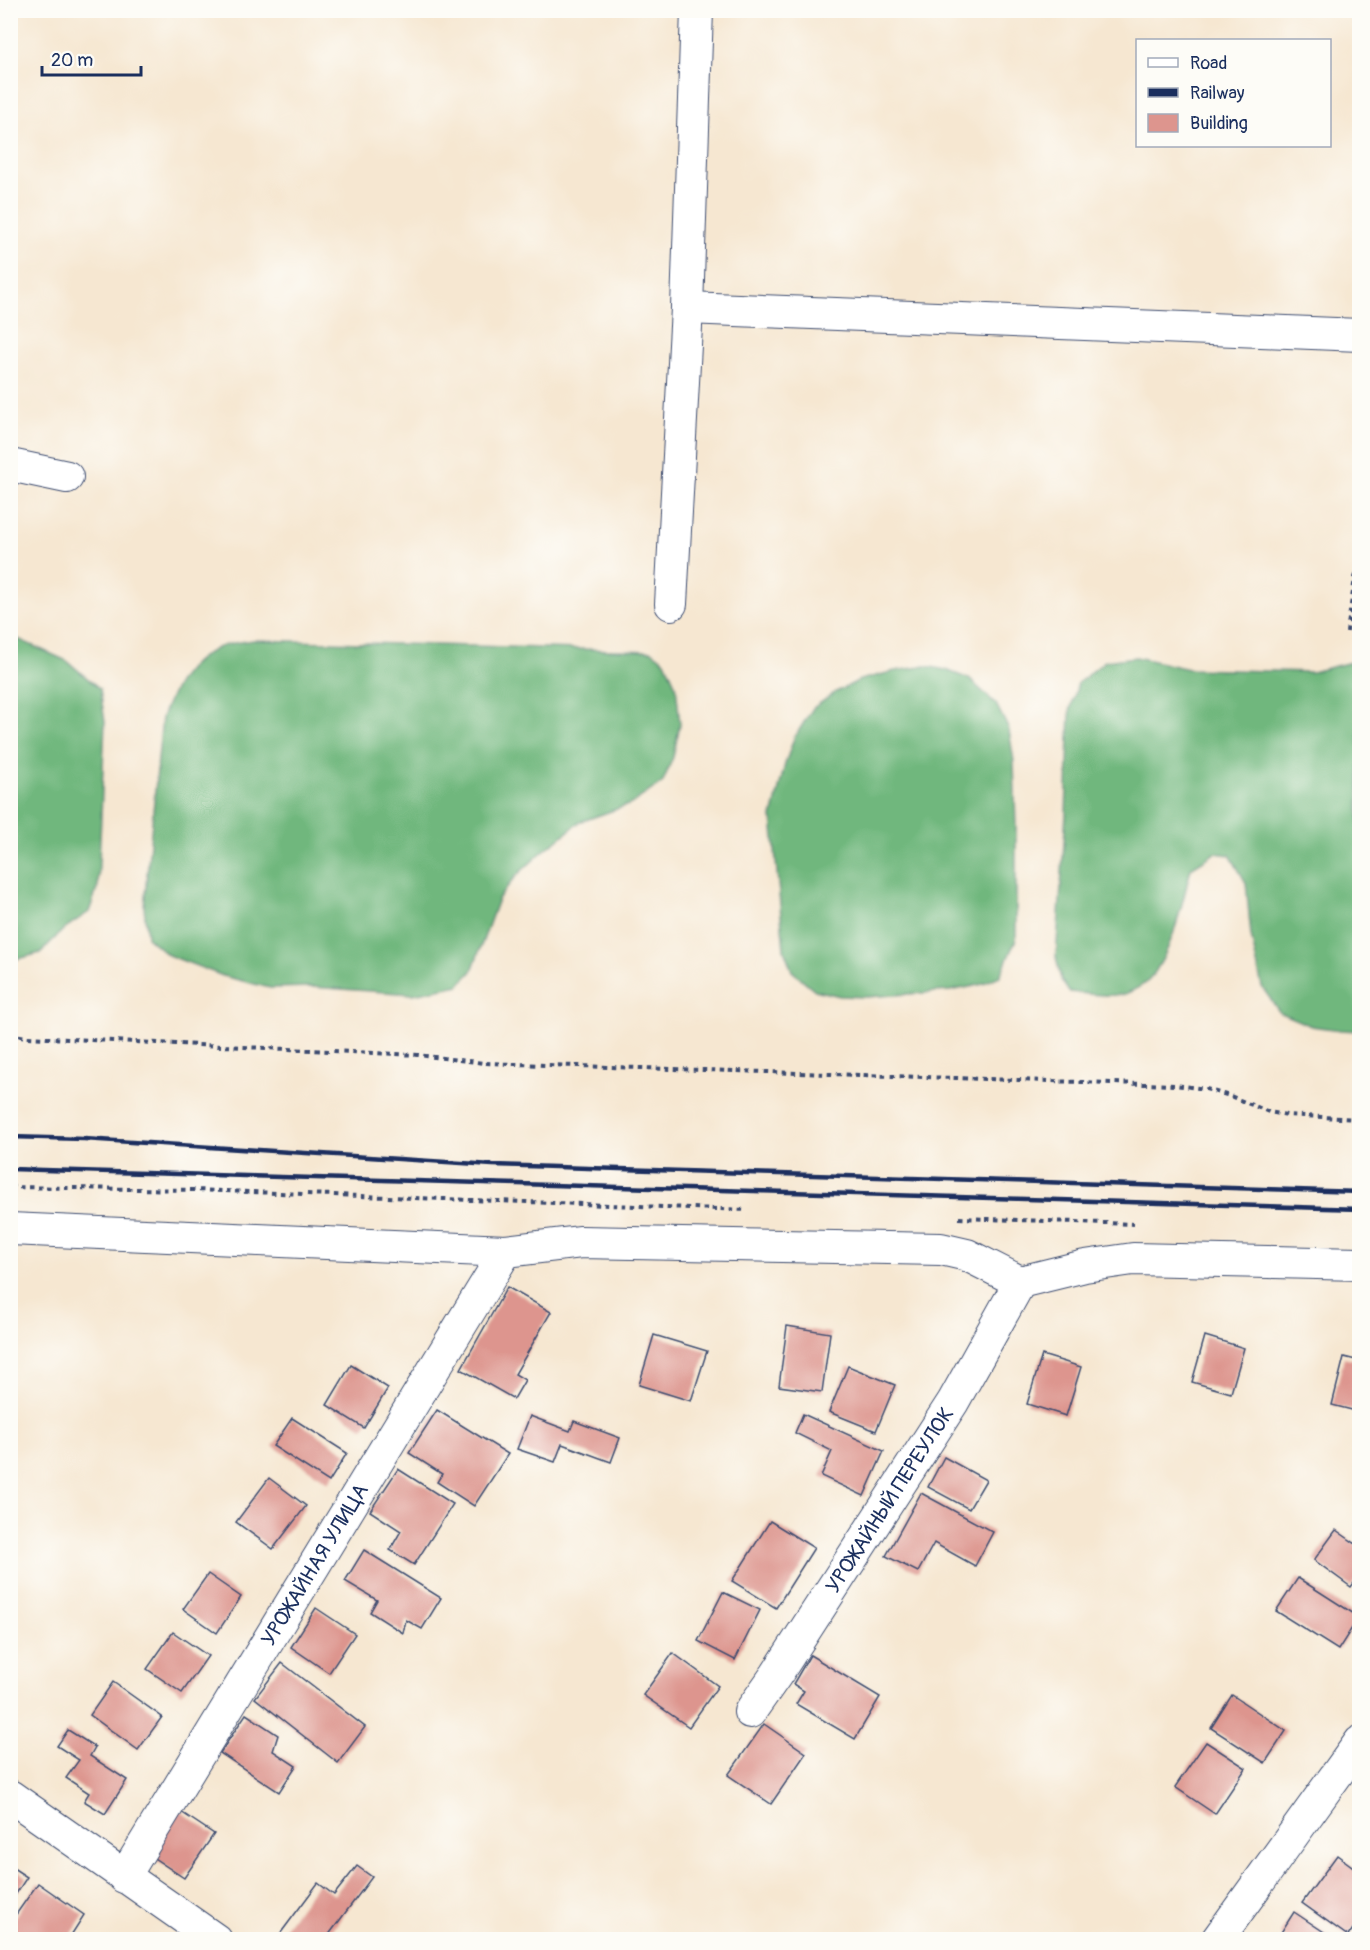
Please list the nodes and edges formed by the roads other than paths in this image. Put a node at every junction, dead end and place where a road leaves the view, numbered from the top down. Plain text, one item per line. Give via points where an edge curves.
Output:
1 (697, 10) edge
2 (687, 308) junction
3 (1359, 335) edge
4 (10, 465) edge
5 (67, 477) dead end
6 (671, 604) dead end
7 (10, 1229) edge
8 (506, 1251) junction
9 (1359, 1264) edge
10 (1020, 1282) junction
11 (750, 1712) dead end
12 (1359, 1742) edge
13 (10, 1796) edge
14 (124, 1877) junction
15 (216, 1940) edge
16 (1217, 1940) edge

1 - 2 street
2 - 3 street
2 - 6 street
4 - 5 street
7 - 8 street
8 - 10 street via 581,1242 941,1249 967,1255
8 - 14 street, УРОЖАЙНАЯ УЛИЦА
9 - 10 street via 1133,1259
10 - 11 street, УРОЖАЙНЫЙ ПЕРЕУЛОК via 953,1402
12 - 16 street
13 - 14 street
14 - 15 street

